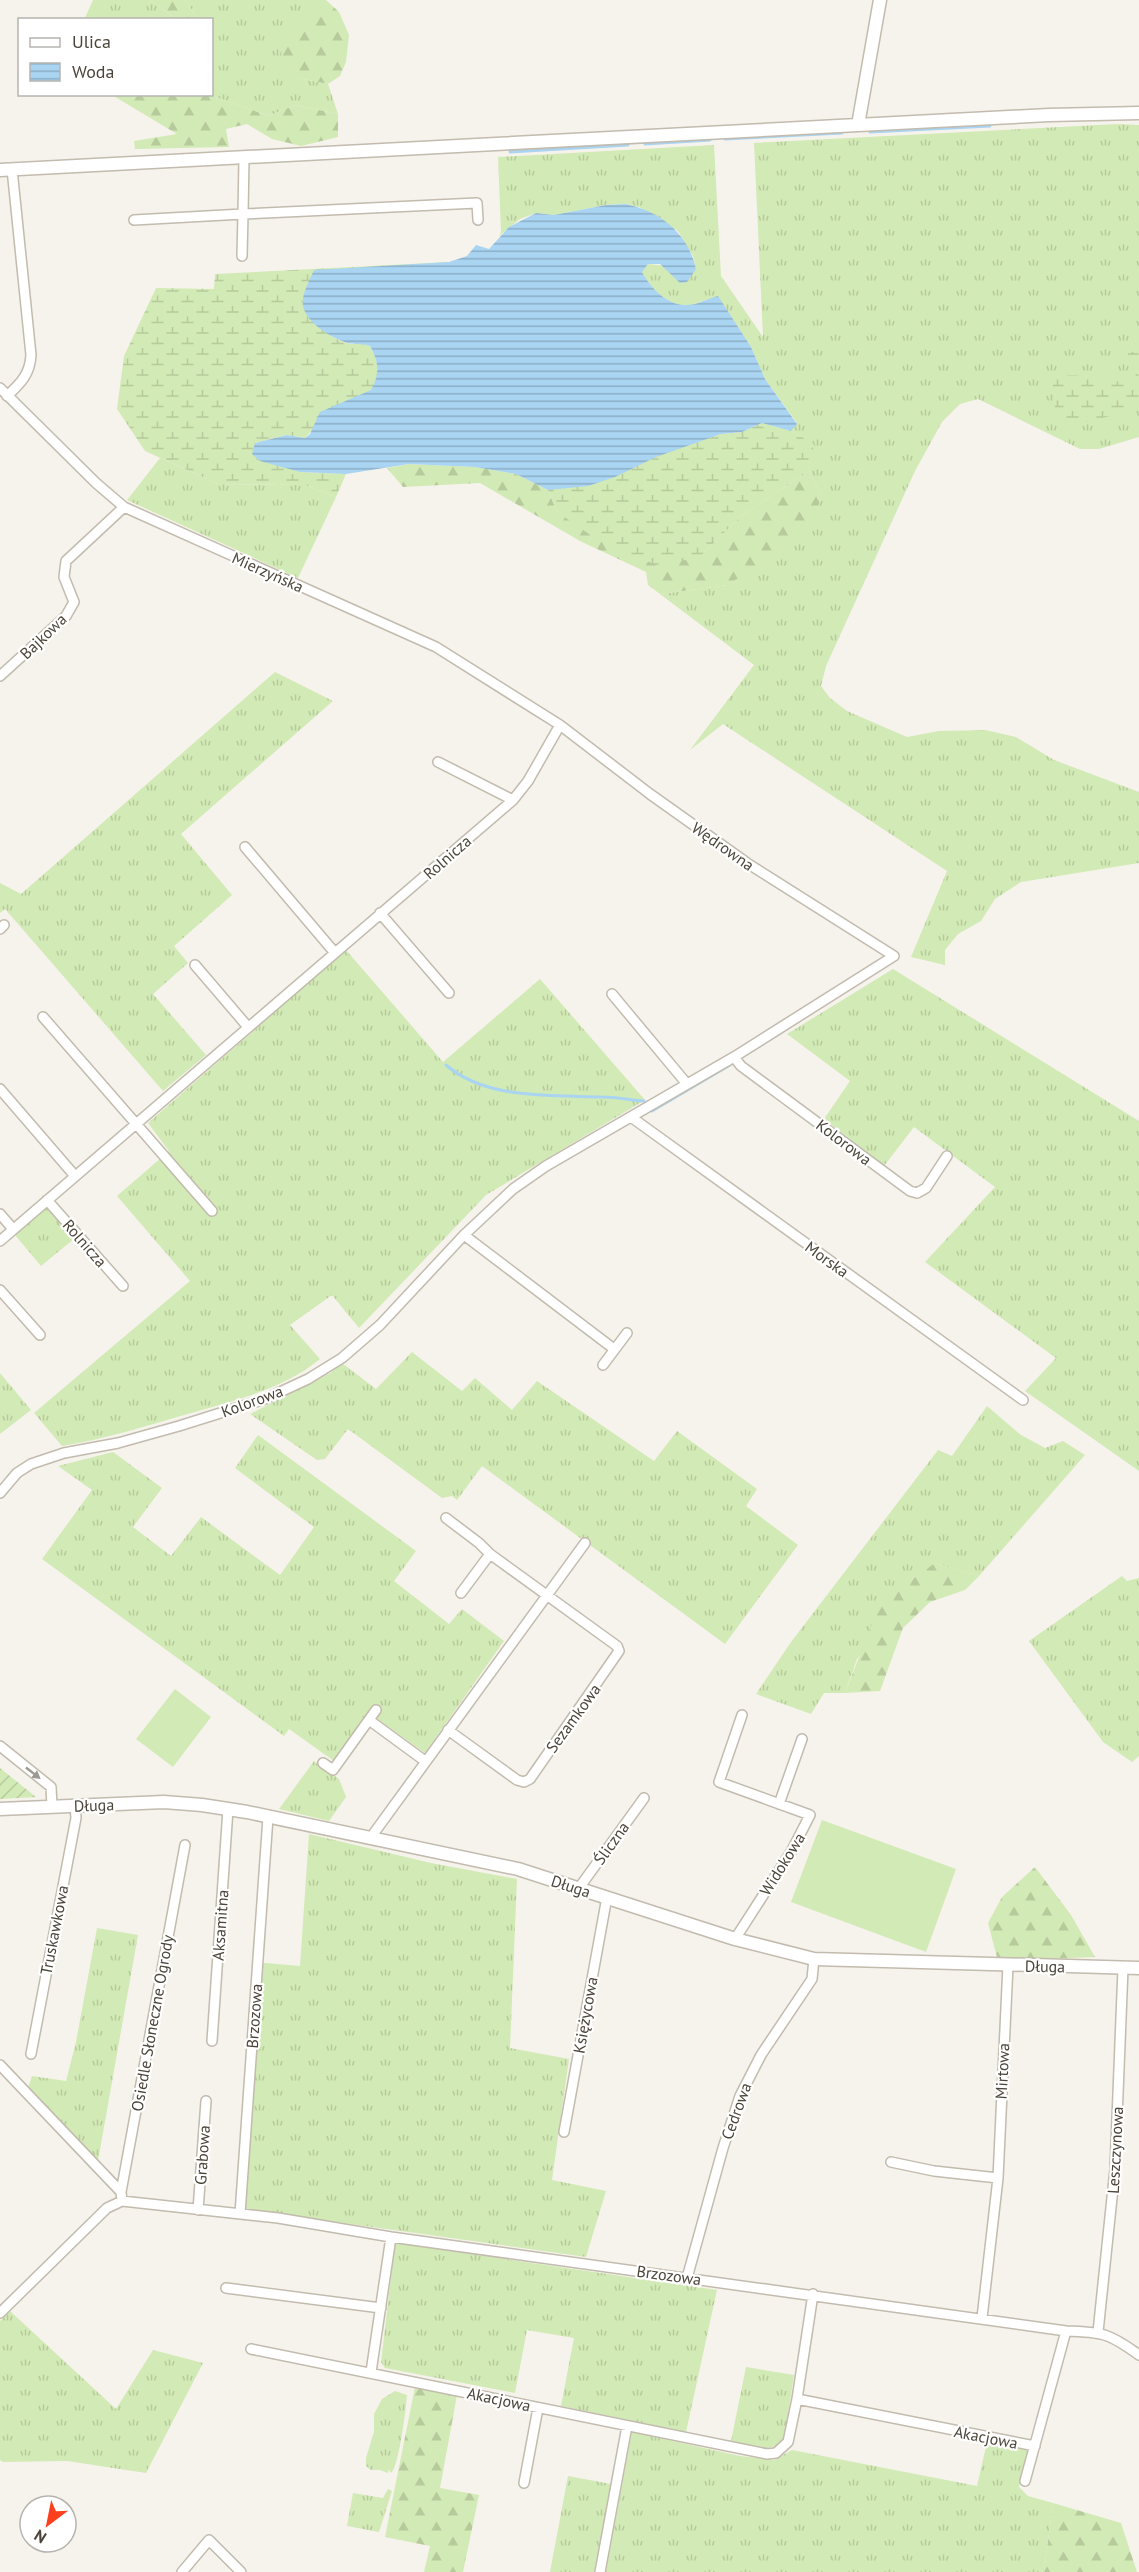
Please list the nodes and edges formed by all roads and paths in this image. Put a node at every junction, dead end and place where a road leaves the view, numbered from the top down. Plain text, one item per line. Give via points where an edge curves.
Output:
1 (880, 0) edge
2 (1139, 113) edge
3 (858, 125) junction
4 (244, 158) junction
5 (6, 170) edge
6 (243, 214) junction
7 (134, 220) dead end
8 (478, 220) dead end
9 (242, 255) dead end
10 (0, 388) edge
11 (8, 396) junction
12 (124, 507) junction
13 (0, 676) edge
14 (560, 724) junction
15 (438, 762) dead end
16 (513, 800) junction
17 (245, 847) dead end
18 (380, 913) junction
19 (335, 953) junction
20 (894, 956) joint
21 (195, 965) dead end
22 (449, 993) dead end
23 (612, 994) dead end
24 (43, 1017) dead end
25 (248, 1027) junction
26 (734, 1057) junction
27 (687, 1084) junction
28 (0, 1089) edge
29 (631, 1117) junction
30 (136, 1124) junction
31 (947, 1156) dead end
32 (75, 1176) junction
33 (47, 1200) junction
34 (212, 1211) dead end
35 (0, 1214) edge
36 (13, 1229) junction
37 (464, 1235) junction
38 (0, 1241) edge
39 (123, 1286) dead end
40 (0, 1290) edge
41 (627, 1333) dead end
42 (40, 1335) dead end
43 (614, 1349) junction
44 (603, 1365) dead end
45 (1023, 1400) dead end
46 (0, 1492) edge
47 (446, 1518) dead end
48 (585, 1543) dead end
49 (490, 1554) junction
50 (461, 1593) dead end
51 (547, 1595) junction
52 (376, 1710) dead end
53 (742, 1715) dead end
54 (369, 1720) junction
55 (448, 1730) junction
56 (802, 1739) dead end
57 (0, 1746) edge
58 (425, 1761) junction
59 (323, 1763) dead end
60 (644, 1798) dead end
61 (779, 1804) junction
62 (75, 1805) junction
63 (52, 1806) junction
64 (0, 1809) edge
65 (228, 1809) junction
66 (268, 1817) junction
67 (372, 1838) junction
68 (185, 1845) dead end
69 (579, 1888) junction
70 (607, 1897) junction
71 (735, 1939) junction
72 (813, 1959) junction
73 (1008, 1965) junction
74 (1123, 1968) junction
75 (1139, 1968) edge
76 (212, 2041) dead end
77 (31, 2054) dead end
78 (0, 2065) edge
79 (206, 2101) dead end
80 (564, 2132) dead end
81 (891, 2162) dead end
82 (998, 2178) junction
83 (121, 2197) junction
84 (198, 2210) junction
85 (240, 2214) junction
86 (391, 2237) junction
87 (687, 2278) junction
88 (226, 2288) dead end
89 (813, 2294) junction
90 (381, 2308) junction
91 (0, 2313) edge
92 (982, 2318) junction
93 (1066, 2331) junction
94 (1098, 2332) junction
95 (251, 2349) dead end
96 (1139, 2355) edge
97 (371, 2372) junction
98 (797, 2399) junction
99 (538, 2408) junction
100 (627, 2426) junction
101 (1035, 2446) junction
102 (1025, 2481) dead end
103 (524, 2483) dead end
104 (182, 2572) edge
105 (242, 2572) edge
106 (600, 2572) edge

1 - 3 street
2 - 3 street
3 - 4 street
4 - 5 street
4 - 6 street
5 - 11 street via 31,355 31,368
6 - 7 street
6 - 8 street via 477,203
6 - 9 street
10 - 11 street, Mierzyńska
11 - 12 street, Mierzyńska
12 - 13 street, Bajkowa via 66,561 64,577 74,602 66,616
12 - 14 street, Mierzyńska via 436,647
14 - 16 street, Rolnicza
14 - 20 street, Wędrowna via 747,863
15 - 16 street
16 - 18 street, Rolnicza
17 - 19 street
18 - 19 street, Rolnicza
18 - 22 street
19 - 25 street, Rolnicza
20 - 26 street, Kolorowa
21 - 25 street
23 - 27 street
24 - 30 street
25 - 30 street, Rolnicza
26 - 27 street, Kolorowa
26 - 31 street, Kolorowa via 910,1191 917,1193 926,1188
27 - 29 street, Kolorowa
28 - 32 street
29 - 37 street, Kolorowa via 513,1189
29 - 45 street, Morska
30 - 32 street, Rolnicza
30 - 34 street
32 - 33 street, Rolnicza
33 - 36 street, Rolnicza
33 - 39 street, Rolnicza
35 - 36 street
36 - 38 street, Rolnicza
37 - 43 street
37 - 46 street, Kolorowa via 380,1324 342,1358 308,1378 265,1399 179,1426 31,1464
40 - 42 street
41 - 43 street
43 - 44 street
47 - 49 street, Sezamkowa
48 - 51 street
49 - 50 street
49 - 51 street, Sezamkowa
51 - 55 street
51 - 55 street, Sezamkowa via 620,1651 530,1779 517,1780
52 - 54 street
53 - 61 street, Widokowa via 720,1782
54 - 58 street
54 - 59 street via 333,1770
55 - 58 street
56 - 61 street
57 -> 63 street via 51,1787
58 - 67 street
60 - 69 street, Śliczna
61 - 71 street, Widokowa via 810,1815
62 - 63 street, Długa
62 - 65 street, Długa via 164,1802
62 - 77 street, Truskawkowa via 76,1818
63 - 64 street, Długa
65 - 66 street, Długa
65 - 76 street, Aksamitna
66 - 67 street, Długa
66 - 85 street, Brzozowa
67 - 69 street, Długa via 502,1865
68 - 83 street, Osiedle Słoneczne Ogrody
69 - 70 street, Długa
70 - 71 street, Długa
70 - 80 street, Księżycowa
71 - 72 street, Długa
72 - 73 street, Długa
72 - 87 street, Cedrowa via 812,1979 761,2055 740,2096
73 - 74 street, Długa
73 - 82 street, Mirtowa
74 - 75 street, Długa
74 - 94 street, Leszczynowa via 1114,2169
78 - 83 street
79 - 84 street, Grabowa
81 - 82 street
82 - 92 street, Mirtowa
83 - 84 street, Brzozowa
83 - 91 street
84 - 85 street, Brzozowa
85 - 86 street, Brzozowa
86 - 87 street, Brzozowa
86 - 90 street
87 - 89 street, Brzozowa
88 - 90 street
89 - 92 street, Brzozowa
89 - 98 street, Akacjowa
90 - 97 street
92 - 93 street, Brzozowa
93 - 94 street, Brzozowa
93 - 101 street, Akacjowa
94 - 96 street via 1117,2338
95 - 97 street, Akacjowa
97 - 99 street, Akacjowa
98 - 100 street, Akacjowa via 788,2442 776,2453
98 - 101 street, Akacjowa
99 - 100 street, Akacjowa
99 - 103 street
100 - 106 street
101 - 102 street, Akacjowa
104 - 105 street via 209,2540

